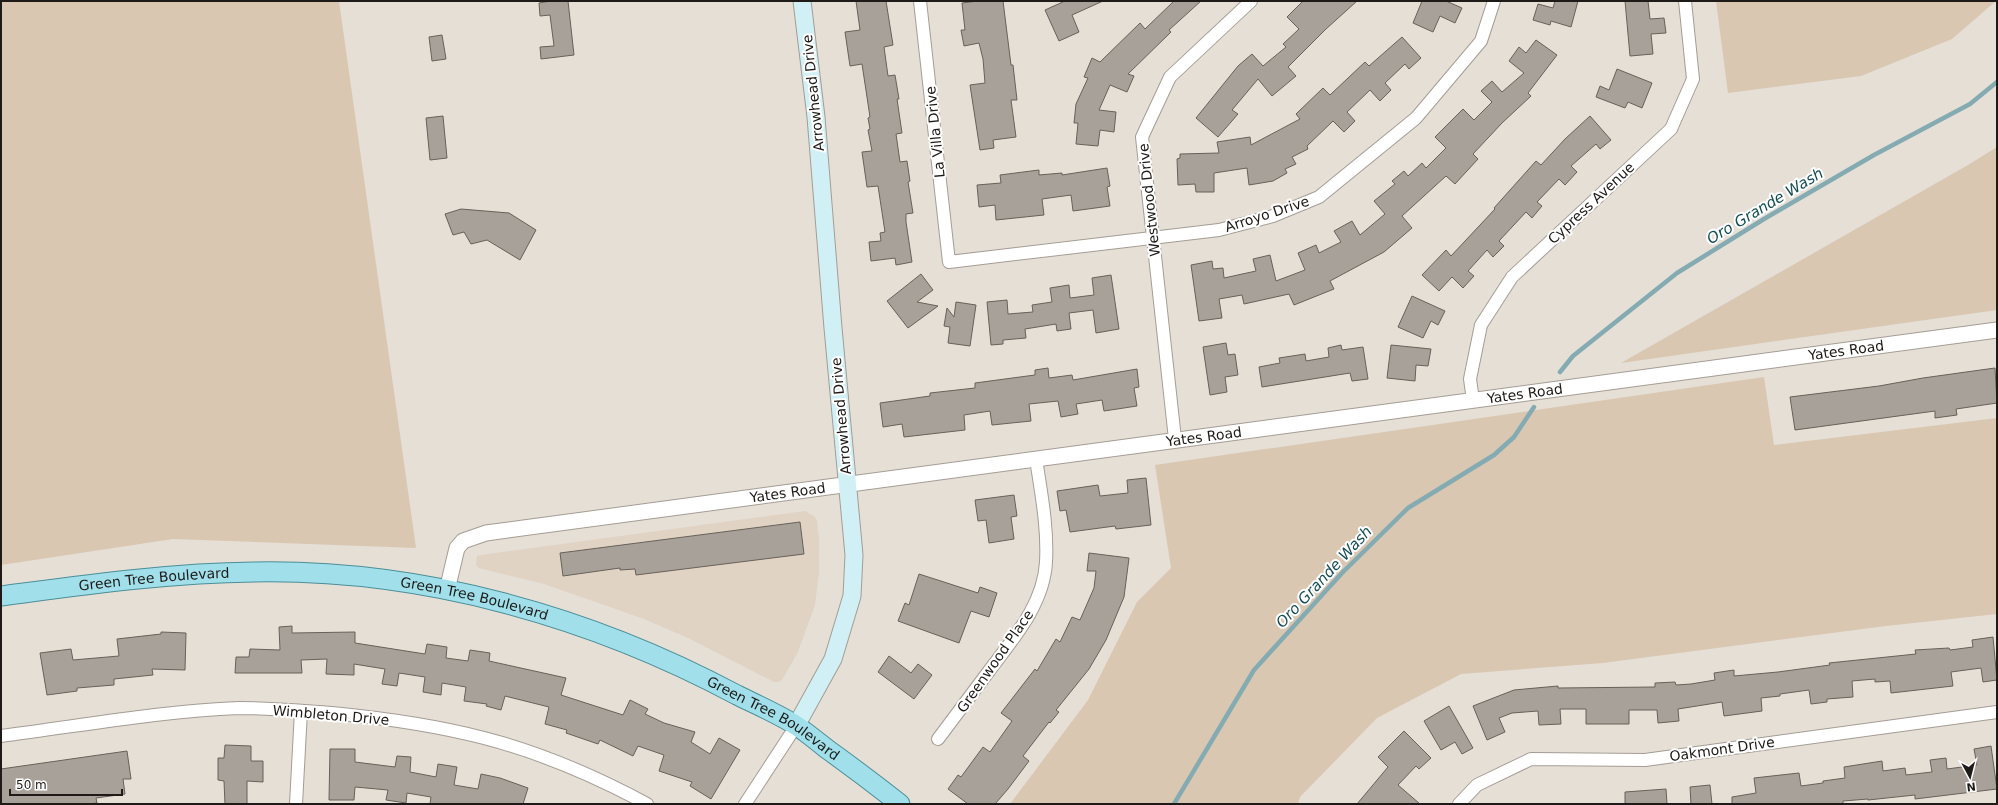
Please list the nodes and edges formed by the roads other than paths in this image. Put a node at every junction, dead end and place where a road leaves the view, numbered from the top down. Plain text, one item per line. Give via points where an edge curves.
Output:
1 (802, 1) edge
2 (920, 1) edge
3 (1251, 1) edge
4 (1494, 1) edge
5 (1686, 1) edge
6 (1152, 238) junction
7 (949, 262) joint
8 (1997, 330) edge
9 (1473, 400) junction
10 (1175, 439) junction
11 (1036, 459) junction
12 (847, 485) junction
13 (447, 590) junction
14 (1, 596) edge
15 (301, 711) junction
16 (1997, 712) edge
17 (796, 726) junction
18 (1, 736) edge
19 (938, 739) dead end
20 (296, 804) edge
21 (647, 804) edge
22 (744, 804) edge
23 (900, 804) edge
24 (1459, 804) edge

1 - 12 main road, Arrowhead Drive via 816,117
2 - 7 street, La Villa Drive
3 - 6 street, Westwood Drive via 1170,78 1142,137
4 - 6 street, Arroyo Drive via 1481,41 1416,118 1319,197 1273,216 1219,230
5 - 9 street, Cypress Avenue via 1693,79 1671,129 1512,277 1481,325 1470,379
6 - 7 street, Arroyo Drive
6 - 10 street, Westwood Drive
8 - 9 street, Yates Road
9 - 10 street, Yates Road
10 - 11 street, Yates Road
11 - 12 street, Yates Road
11 - 19 street, Greenwood Place via 1046,543 1043,584 1036,603 1012,640
12 - 13 street, Yates Road via 486,533 463,541 457,548
12 - 17 main road, Arrowhead Drive via 854,555 852,596 833,659
13 - 14 main road, Green Tree Boulevard via 383,579 321,573 256,571 195,573 121,580
13 - 17 main road, Green Tree Boulevard via 552,616 652,652
15 - 18 street, Wimbleton Drive via 241,708 190,711
15 - 20 street
15 - 21 street, Wimbleton Drive via 405,722 484,738 541,756 620,789
16 - 24 street, Oakmont Drive via 1645,760 1531,759 1476,785
17 - 22 street, Arrowhead Drive
17 - 23 main road, Green Tree Boulevard

